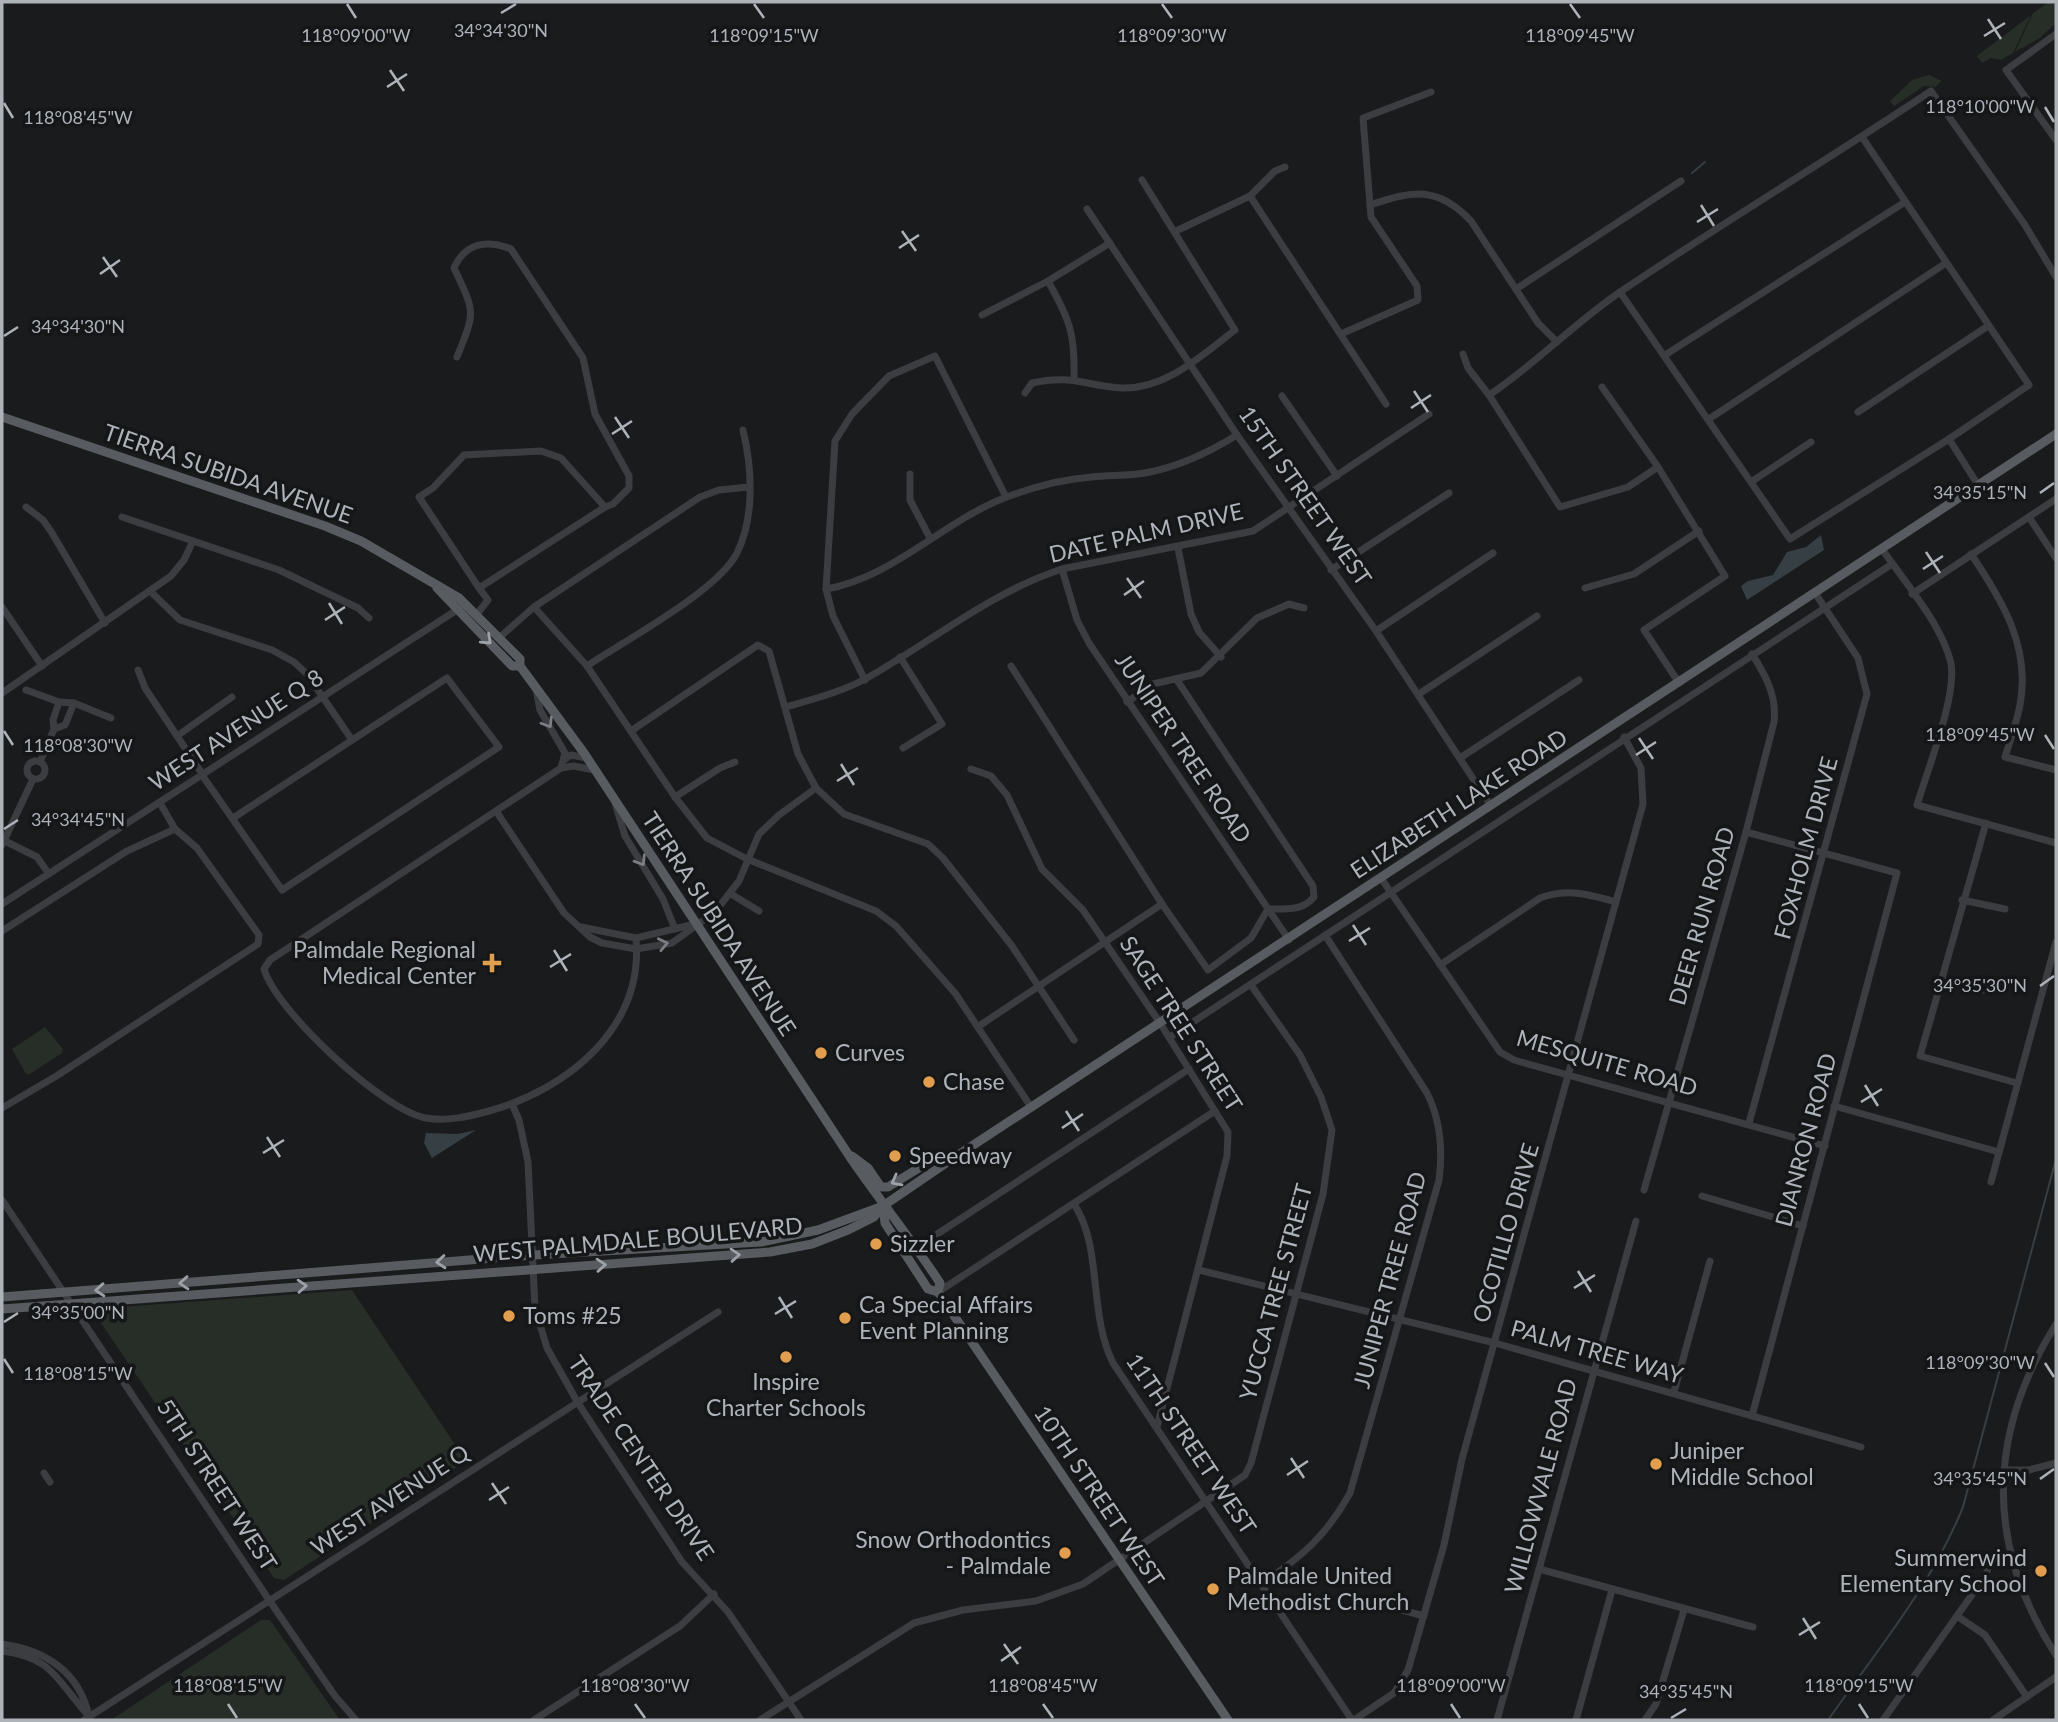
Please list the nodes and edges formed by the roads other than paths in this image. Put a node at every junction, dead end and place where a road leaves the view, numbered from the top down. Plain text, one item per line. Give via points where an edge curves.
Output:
1 (2056, 34) edge
2 (1431, 92) dead end
3 (1862, 137) junction
4 (2056, 140) edge
5 (1284, 167) dead end
6 (1142, 180) dead end
7 (1681, 181) dead end
8 (1250, 196) junction
9 (1905, 202) junction
10 (1370, 205) junction
11 (1087, 209) dead end
12 (1176, 231) junction
13 (1110, 243) junction
14 (1947, 263) junction
15 (2056, 277) edge
16 (1048, 281) junction
17 (1516, 289) junction
18 (1620, 292) junction
19 (982, 315) dead end
20 (1988, 326) junction
21 (1341, 334) junction
22 (1557, 342) junction
23 (1463, 354) dead end
24 (1665, 355) junction
25 (457, 357) dead end
26 (1191, 364) junction
27 (1074, 378) junction
28 (1602, 387) dead end
29 (1025, 393) dead end
30 (1489, 395) junction
31 (1282, 396) dead end
32 (1386, 404) dead end
33 (1858, 412) dead end
34 (1429, 414) dead end
35 (2, 416) edge
36 (1709, 419) junction
37 (743, 430) dead end
38 (2056, 434) edge
39 (1237, 435) junction
40 (1949, 439) junction
41 (1811, 442) dead end
42 (1658, 467) junction
43 (910, 474) dead end
44 (1337, 476) junction
45 (1751, 482) junction
46 (1978, 485) junction
47 (749, 487) junction
48 (1449, 492) dead end
49 (1006, 497) junction
50 (2056, 499) edge
51 (26, 507) dead end
52 (605, 507) junction
53 (1289, 507) junction
54 (122, 517) dead end
55 (2029, 517) junction
56 (1699, 531) junction
57 (930, 538) junction
58 (192, 541) junction
59 (1178, 548) junction
60 (1882, 549) junction
61 (1493, 554) dead end
62 (1971, 555) junction
63 (2056, 558) edge
64 (1892, 564) junction
65 (1062, 569) junction
66 (1331, 570) junction
67 (433, 584) junction
68 (1585, 587) dead end
69 (479, 588) junction
70 (826, 589) junction
71 (150, 591) junction
72 (1815, 593) junction
73 (1912, 594) junction
74 (467, 604) junction
75 (2, 607) edge
76 (534, 607) junction
77 (1825, 607) junction
78 (1304, 608) dead end
79 (455, 610) junction
80 (477, 614) junction
81 (1537, 616) dead end
82 (369, 618) dead end
83 (105, 623) junction
84 (1376, 631) junction
85 (499, 637) junction
86 (1752, 654) junction
87 (900, 657) junction
88 (1221, 657) junction
89 (42, 666) junction
90 (520, 666) junction
91 (587, 666) junction
92 (1011, 666) dead end
93 (138, 670) dead end
94 (865, 680) junction
95 (1177, 680) junction
96 (1578, 680) dead end
97 (1679, 683) junction
98 (536, 685) junction
99 (26, 690) dead end
100 (2, 692) edge
101 (1419, 694) junction
102 (232, 697) dead end
103 (322, 697) junction
104 (60, 702) junction
105 (1127, 702) junction
106 (74, 703) junction
107 (786, 707) junction
108 (111, 718) dead end
109 (54, 729) junction
110 (631, 731) junction
111 (177, 736) junction
112 (1624, 737) junction
113 (352, 740) junction
114 (903, 748) dead end
115 (587, 758) junction
116 (1460, 758) junction
117 (565, 759) junction
118 (40, 762) junction
119 (735, 762) dead end
120 (561, 768) junction
121 (971, 769) dead end
122 (594, 770) junction
123 (2056, 770) edge
124 (202, 775) junction
125 (33, 779) junction
126 (816, 788) junction
127 (675, 797) junction
128 (614, 799) junction
129 (160, 803) junction
130 (1492, 806) junction
131 (496, 811) junction
132 (233, 818) junction
133 (1986, 823) junction
134 (175, 829) junction
135 (1746, 832) junction
136 (4, 843) edge
137 (2056, 843) edge
138 (1826, 852) junction
139 (747, 859) junction
140 (49, 874) junction
141 (1381, 878) junction
142 (1391, 892) junction
143 (731, 894) junction
144 (1962, 900) junction
145 (1616, 902) junction
146 (2, 904) edge
147 (1162, 904) junction
148 (1268, 909) junction
149 (2005, 909) dead end
150 (759, 911) dead end
151 (696, 924) junction
152 (580, 927) junction
153 (675, 929) junction
154 (2, 931) edge
155 (1325, 935) junction
156 (636, 939) junction
157 (1289, 940) junction
158 (2056, 942) edge
159 (1105, 943) junction
160 (636, 949) junction
161 (1440, 965) junction
162 (1940, 980) junction
163 (1251, 985) junction
164 (1039, 986) junction
165 (1983, 990) dead end
166 (1160, 1023) junction
167 (979, 1026) junction
168 (1170, 1037) junction
169 (1074, 1040) dead end
170 (1189, 1069) junction
171 (1570, 1076) junction
172 (2017, 1083) junction
173 (1670, 1102) junction
174 (512, 1104) junction
175 (1834, 1106) junction
176 (1031, 1107) junction
177 (2, 1108) edge
178 (1215, 1111) junction
179 (1749, 1124) junction
180 (1825, 1146) junction
181 (845, 1149) junction
182 (1999, 1152) junction
183 (957, 1156) junction
184 (1991, 1182) dead end
185 (1644, 1190) dead end
186 (1702, 1196) dead end
187 (2, 1200) edge
188 (1074, 1204) junction
189 (883, 1206) junction
190 (1636, 1222) dead end
191 (1803, 1226) junction
192 (767, 1241) junction
193 (916, 1248) junction
194 (770, 1252) junction
195 (533, 1255) junction
196 (1710, 1261) dead end
197 (533, 1270) junction
198 (1199, 1270) junction
199 (232, 1280) junction
200 (234, 1291) junction
201 (65, 1292) junction
202 (938, 1292) junction
203 (1294, 1293) junction
204 (2, 1297) edge
205 (74, 1303) junction
206 (2, 1309) edge
207 (718, 1312) dead end
208 (1400, 1320) junction
209 (2056, 1324) edge
210 (1495, 1343) junction
211 (1593, 1370) junction
212 (1674, 1392) junction
213 (578, 1403) junction
214 (1752, 1416) junction
215 (1157, 1427) junction
216 (1861, 1447) dead end
217 (2056, 1463) edge
218 (2005, 1470) junction
219 (44, 1473) dead end
220 (50, 1482) dead end
221 (1206, 1503) junction
222 (1990, 1560) dead end
223 (1119, 1562) junction
224 (1539, 1569) junction
225 (1262, 1583) junction
226 (1612, 1590) junction
227 (715, 1594) junction
228 (270, 1600) junction
229 (1373, 1602) dead end
230 (1684, 1610) junction
231 (1424, 1616) junction
232 (1957, 1616) junction
233 (1753, 1627) dead end
234 (2, 1644) edge
235 (2, 1651) edge
236 (2056, 1655) edge
237 (61, 1673) junction
238 (2056, 1677) edge
239 (2027, 1697) junction
240 (789, 1701) junction
241 (88, 1719) edge
242 (356, 1720) edge
243 (534, 1720) edge
244 (760, 1720) edge
245 (801, 1720) edge
246 (1228, 1720) edge
247 (1353, 1720) edge
248 (1497, 1720) edge
249 (1576, 1720) edge
250 (1645, 1720) edge
251 (1883, 1720) edge
252 (1993, 1720) edge

1 - 4 street via 2006,70
2 - 10 street via 1363,118
3 - 9 street
3 - 15 street via 1931,91
3 - 18 street
5 - 8 street
6 - 12 street
7 - 17 street
8 - 12 street
8 - 21 street
9 - 14 street
9 - 24 street
10 - 17 street via 1423,192 1459,208
10 - 21 street via 1371,217 1417,286 1418,300
11 - 13 street, 15TH STREET WEST
12 - 26 street via 1235,330
13 - 16 street
13 - 26 street, 15TH STREET WEST
14 - 20 street
14 - 36 street
16 - 19 street
16 - 27 street via 1074,340
17 - 22 street
18 - 22 street
18 - 24 street
20 - 33 street
20 - 40 street via 2029,385
21 - 32 street
22 - 30 street via 1527,370
23 - 30 street
24 - 36 street
25 - 52 street via 472,319 472,305 454,268 459,257 476,243 498,243 511,249 583,358 595,414 629,476 629,488
26 - 27 street via 1143,386
26 - 39 street, 15TH STREET WEST
27 - 29 street via 1032,383
28 - 42 street
30 - 42 street via 1560,507 1628,487
31 - 44 street
34 - 44 street, DATE PALM DRIVE
35 - 67 main road, TIERRA SUBIDA AVENUE via 325,526 361,541
36 - 45 street
37 - 47 street via 750,457
38 - 46 main road, ELIZABETH LAKE ROAD
39 - 49 street via 1164,469 1048,483
39 - 53 street, 15TH STREET WEST
40 - 45 street via 1790,539
40 - 46 street
41 - 45 street
42 - 56 street
43 - 57 street via 910,500
44 - 53 street, DATE PALM DRIVE
46 - 60 main road, ELIZABETH LAKE ROAD
47 - 76 street via 700,497
47 - 91 street via 745,530 737,554 719,576
48 - 66 street
49 - 57 street
49 - 70 street via 935,356 889,376 852,414 835,441
50 - 55 street
51 - 83 street via 52,533
52 - 69 street
52 - 69 street via 561,458 541,451 464,456 419,497
53 - 59 street, DATE PALM DRIVE via 1253,531
53 - 66 street, 15TH STREET WEST
54 - 58 street
55 - 62 street
55 - 63 street
56 - 68 street via 1634,574
56 - 97 street via 1725,576 1644,630
57 - 70 street via 867,577
58 - 71 street via 171,576
58 - 82 street via 279,570 358,608
59 - 65 street, DATE PALM DRIVE
59 - 88 street via 1191,614 1199,632
60 - 64 street
60 - 72 main road, ELIZABETH LAKE ROAD
61 - 84 street
62 - 73 street
62 - 123 street via 2014,625 2021,663 2021,703 2005,757
64 - 73 street
64 - 77 street
65 - 87 street, DATE PALM DRIVE via 995,597
65 - 105 street, JUNIPER TREE ROAD via 1077,620
66 - 84 street, 15TH STREET WEST
67 - 74 main road, TIERRA SUBIDA AVENUE
67 - 79 main road, TIERRA SUBIDA AVENUE
69 - 80 street via 488,602
70 - 94 street via 833,616
71 - 83 street
71 - 103 street via 180,620 272,650 294,662
72 - 77 street, FOXHOLM DRIVE
72 - 97 main road, ELIZABETH LAKE ROAD
73 - 133 street via 1939,635 1951,665 1950,692 1917,804
74 - 79 street, WEST AVENUE Q 8
74 - 80 main road, TIERRA SUBIDA AVENUE
75 - 89 street
76 - 85 street
76 - 91 street
77 - 86 street
77 - 138 street, FOXHOLM DRIVE via 1858,658 1867,694
78 - 88 street via 1289,604 1257,618
79 -> 90 main road, TIERRA SUBIDA AVENUE via 512,666
79 - 103 street, WEST AVENUE Q 8
80 - 85 main road, TIERRA SUBIDA AVENUE
81 - 101 street
83 - 89 street
84 - 101 street, 15TH STREET WEST
85 - 90 main road, TIERRA SUBIDA AVENUE via 520,659
86 - 112 street
86 - 135 street, DEER RUN ROAD via 1776,706
87 - 94 street, DATE PALM DRIVE
87 - 114 street via 942,723
88 - 95 street via 1201,673
89 - 100 street
90 - 98 main road, TIERRA SUBIDA AVENUE
91 - 110 street
92 - 147 street
93 - 111 street
94 - 107 street, DATE PALM DRIVE
95 - 105 street via 1153,684
95 - 148 street via 1313,886 1314,897 1308,904
96 - 116 street
97 - 130 main road, ELIZABETH LAKE ROAD
98 - 115 main road, TIERRA SUBIDA AVENUE
98 -> 117 street via 540,710
99 - 104 street
101 - 116 street, 15TH STREET WEST
102 - 111 street
103 - 113 street
103 - 124 street, WEST AVENUE Q 8
104 - 106 street
104 - 109 street
105 - 148 street, JUNIPER TREE ROAD
106 - 108 street
106 - 109 street via 65,724
107 - 110 street via 769,650 758,645
107 - 126 street via 798,754
109 - 118 street
110 - 127 street
111 - 124 street
112 - 142 street
112 - 145 street, OCOTILLO DRIVE via 1641,768 1643,804
113 - 132 street
113 - 132 street via 447,678 499,747 282,890
115 - 117 street via 571,755
115 - 122 main road, TIERRA SUBIDA AVENUE
116 - 130 street, 15TH STREET WEST
117 - 120 street
118 - 125 street via 45,773
118 - 125 street via 27,767
119 - 127 street
120 - 122 street
120 - 131 street
121 - 159 street, SAGE TREE STREET via 991,775 1007,795 1042,869 1083,910
122 - 128 main road, TIERRA SUBIDA AVENUE
124 - 129 street, WEST AVENUE Q 8
124 - 132 street
125 - 136 street
126 - 139 street via 766,827
126 - 164 street via 844,814 928,844 936,851
127 - 139 street via 707,838
128 - 151 main road, TIERRA SUBIDA AVENUE
128 -> 153 street via 625,836 663,898
129 - 134 street
129 - 140 street, WEST AVENUE Q 8
130 - 141 main road, ELIZABETH LAKE ROAD
131 - 152 street via 564,913
131 - 174 street via 270,960 264,970 303,1030 407,1112 440,1119
133 - 137 street
133 - 144 street
134 - 154 street via 127,851
134 - 177 street via 197,848 219,883 238,902 259,935 258,944
135 - 138 street
135 - 173 street, DEER RUN ROAD
136 - 140 street via 37,857
138 - 175 street, DIANRON ROAD via 1897,873
138 - 179 street, FOXHOLM DRIVE
139 - 143 street
139 - 167 street via 886,918 947,983
140 - 146 street, WEST AVENUE Q 8
141 - 142 street, MESQUITE ROAD
141 - 157 main road, ELIZABETH LAKE ROAD
142 - 155 street
142 - 161 street, MESQUITE ROAD
143 - 150 street
143 - 151 street
144 - 149 street
144 - 162 street
145 - 161 street via 1559,891 1540,898
145 - 171 street, OCOTILLO DRIVE
147 - 148 street via 1208,970 1251,938
147 - 159 street
148 - 157 street, JUNIPER TREE ROAD
151 - 153 street
160 -> 151 street via 672,943
151 - 181 main road, TIERRA SUBIDA AVENUE
152 - 156 street
152 - 160 street via 602,943
153 - 156 street
155 - 163 street
155 - 208 street, JUNIPER TREE ROAD via 1427,1093 1438,1122 1439,1180
156 - 160 street
157 - 166 main road, ELIZABETH LAKE ROAD
158 - 172 street
159 - 164 street
159 - 166 street, SAGE TREE STREET
160 - 174 street via 623,1010 597,1051 570,1072
161 - 171 street, MESQUITE ROAD via 1500,1052
162 - 165 street
162 - 172 street via 1920,1056
163 - 168 street
163 - 203 street, YUCCA TREE STREET via 1300,1055 1332,1130 1323,1194
164 - 167 street
164 - 169 street
166 - 168 street, SAGE TREE STREET
166 - 176 main road, ELIZABETH LAKE ROAD
167 - 176 street
168 - 170 street, SAGE TREE STREET
170 - 178 street, SAGE TREE STREET
170 - 193 street
171 - 173 street, MESQUITE ROAD
171 - 210 street, OCOTILLO DRIVE
172 - 182 street
173 - 179 street, MESQUITE ROAD
173 - 185 street, DEER RUN ROAD
174 - 195 street, TRADE CENTER DRIVE via 527,1158
175 - 180 street, DIANRON ROAD
175 - 182 street
176 - 183 main road, ELIZABETH LAKE ROAD
178 - 188 street
178 - 198 street, SAGE TREE STREET via 1228,1132 1227,1156
179 - 180 street, MESQUITE ROAD
180 - 191 street, DIANRON ROAD
183 -> 181 main road via 940,1155 881,1187
181 - 189 main road, TIERRA SUBIDA AVENUE
182 - 184 street
183 - 189 main road, ELIZABETH LAKE ROAD
186 - 191 street
187 - 201 street, 5TH STREET WEST
188 - 202 street
188 - 215 street, 11TH STREET WEST via 1087,1230 1104,1346
189 - 192 main road, WEST PALMDALE BOULEVARD via 818,1230
189 - 193 main road, 10TH STREET WEST
189 - 194 main road, WEST PALMDALE BOULEVARD via 874,1217 829,1238
189 - 202 main road, 10TH STREET WEST via 890,1231 929,1289
190 - 211 street, WILLOWVALE ROAD
191 - 214 street, DIANRON ROAD
192 - 194 main road
192 - 195 main road, WEST PALMDALE BOULEVARD
193 - 202 main road, 10TH STREET WEST via 940,1283
197 -> 194 main road, WEST PALMDALE BOULEVARD
195 - 197 street, TRADE CENTER DRIVE
195 -> 199 main road, WEST PALMDALE BOULEVARD
196 - 212 street
200 -> 197 main road, WEST PALMDALE BOULEVARD
197 - 213 street, TRADE CENTER DRIVE via 542,1332
198 - 203 street, PALM TREE WAY
198 - 215 street, SAGE TREE STREET
199 - 200 main road
199 -> 201 main road, WEST PALMDALE BOULEVARD
200 - 205 main road, WEST PALMDALE BOULEVARD
201 - 204 main road, WEST PALMDALE BOULEVARD
201 - 205 street, 5TH STREET WEST
202 - 223 main road, 10TH STREET WEST
203 - 208 street, PALM TREE WAY
203 - 221 street, YUCCA TREE STREET via 1251,1463 1245,1475
205 - 206 main road, WEST PALMDALE BOULEVARD
205 - 228 street, 5TH STREET WEST
207 - 213 street, WEST AVENUE Q
208 - 210 street, PALM TREE WAY
208 - 225 street, JUNIPER TREE ROAD via 1350,1493 1313,1547
209 - 218 street via 2026,1377 2009,1429
210 - 211 street, PALM TREE WAY
210 - 231 street, OCOTILLO DRIVE
211 - 212 street, PALM TREE WAY
211 - 224 street, WILLOWVALE ROAD
212 - 214 street, PALM TREE WAY
213 - 227 street, TRADE CENTER DRIVE via 682,1562
213 - 228 street, WEST AVENUE Q
214 - 216 street, PALM TREE WAY
215 - 221 street, 11TH STREET WEST
217 - 218 street
218 - 236 street via 2008,1540 2016,1577
219 - 220 street
221 - 223 street, YUCCA TREE STREET
221 - 225 street, 11TH STREET WEST
222 - 232 street via 1986,1575
223 - 240 street, YUCCA TREE STREET via 1061,1594 915,1623
223 - 246 main road, 10TH STREET WEST
224 - 226 street
224 - 248 street, WILLOWVALE ROAD
225 - 247 street, 11TH STREET WEST
226 - 230 street
226 - 249 street
227 - 240 street, TRADE CENTER DRIVE
227 - 243 street via 680,1626
228 - 241 street, WEST AVENUE Q
228 - 242 street, 5TH STREET WEST
229 - 231 street
230 - 233 street
230 - 250 street via 1656,1704
231 - 247 street, OCOTILLO DRIVE via 1408,1670 1394,1693
232 - 239 street via 1985,1635
232 - 251 street
234 - 237 street via 39,1652
235 - 237 street
237 - 241 street
238 - 239 street
239 - 252 street
240 - 244 street, YUCCA TREE STREET
240 - 245 street, TRADE CENTER DRIVE

